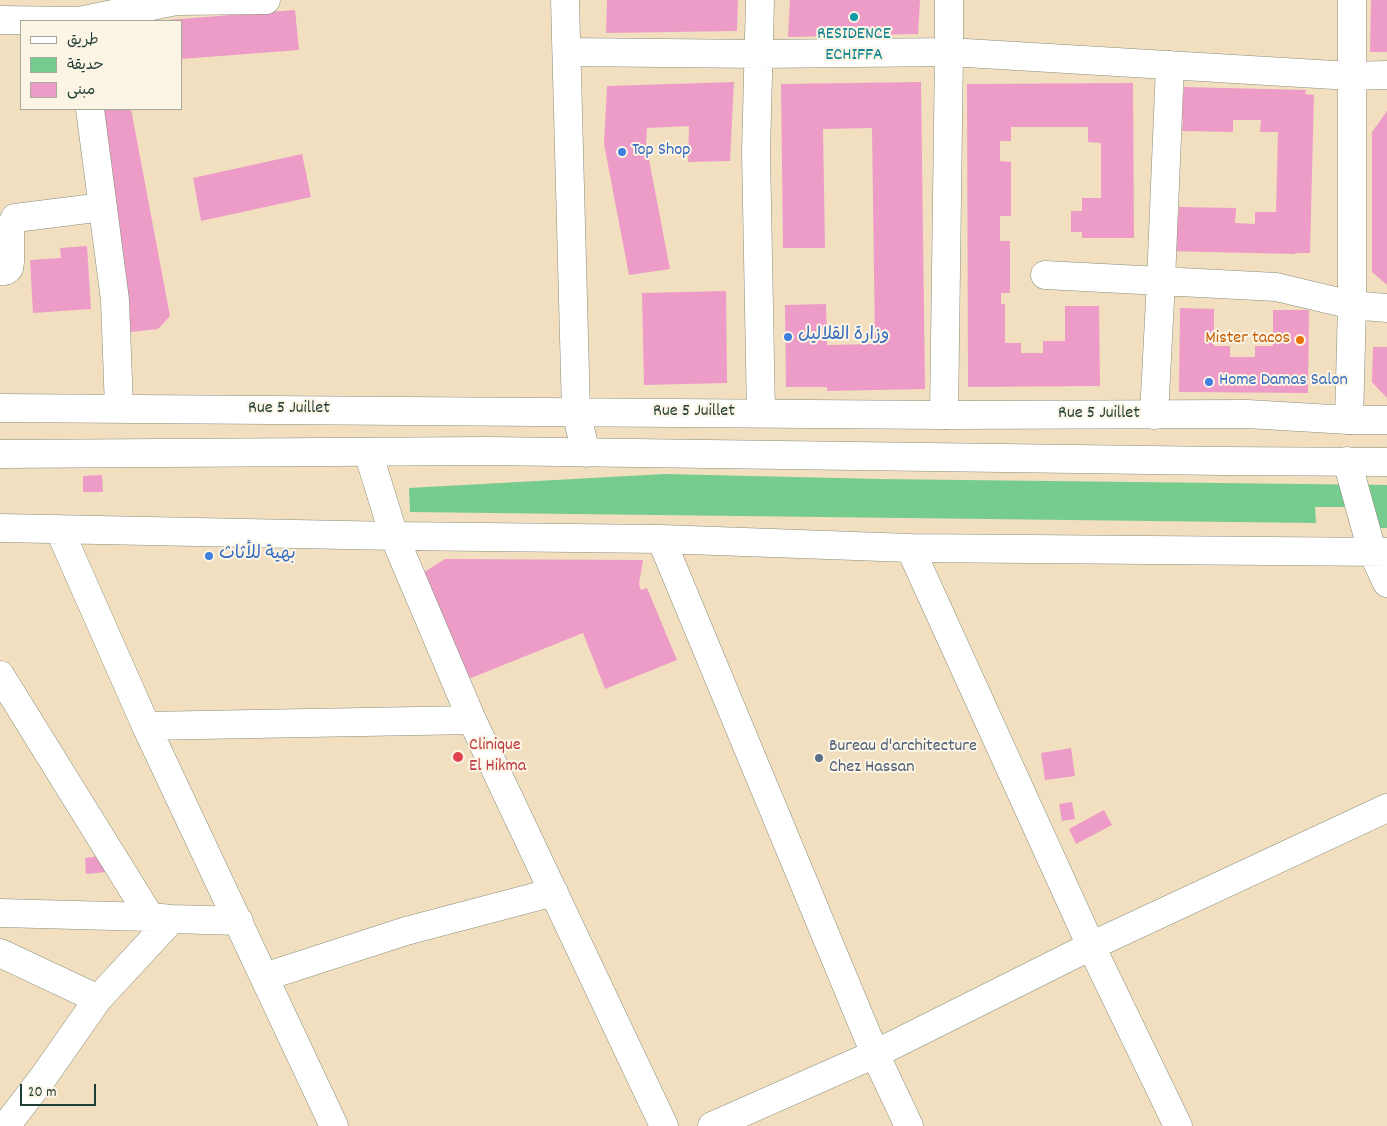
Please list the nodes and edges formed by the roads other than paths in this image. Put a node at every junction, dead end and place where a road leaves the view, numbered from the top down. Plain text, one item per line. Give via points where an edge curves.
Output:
1 (81, 0) edge
2 (266, 0) edge
3 (565, 0) edge
4 (760, 0) edge
5 (948, 0) edge
6 (1352, 0) edge
7 (0, 20) edge
8 (20, 20) edge
9 (79, 20) edge
10 (84, 20) edge
11 (567, 52) junction
12 (949, 52) junction
13 (759, 54) junction
14 (1170, 65) junction
15 (1387, 75) edge
16 (1351, 76) junction
17 (90, 110) edge
18 (103, 208) junction
19 (0, 271) edge
20 (1045, 276) dead end
21 (1161, 281) junction
22 (1352, 305) junction
23 (1387, 308) edge
24 (0, 408) edge
25 (118, 408) junction
26 (576, 412) junction
27 (761, 414) junction
28 (944, 415) junction
29 (1154, 415) junction
30 (1349, 420) junction
31 (1387, 420) edge
32 (368, 452) junction
33 (586, 453) junction
34 (0, 454) edge
35 (1347, 461) junction
36 (1387, 462) edge
37 (0, 528) edge
38 (60, 529) junction
39 (394, 536) junction
40 (661, 539) junction
41 (910, 548) junction
42 (1380, 552) edge
43 (1387, 583) edge
44 (0, 675) edge
45 (9, 703) edge
46 (472, 720) junction
47 (146, 726) junction
48 (1387, 808) edge
49 (554, 892) junction
50 (0, 913) edge
51 (161, 918) junction
52 (239, 922) junction
53 (1090, 946) junction
54 (0, 953) edge
55 (264, 977) junction
56 (98, 999) junction
57 (875, 1054) junction
58 (0, 1107) edge
59 (6, 1126) edge
60 (334, 1126) edge
61 (664, 1126) edge
62 (712, 1126) edge
63 (909, 1126) edge
64 (1178, 1126) edge

1 - 9 street
2 - 10 street via 176,1
3 - 11 street
4 - 13 street
5 - 12 street
6 - 16 street
7 - 8 street
11 - 13 street
11 - 26 street
12 - 13 street
12 - 14 street
12 - 28 street
13 - 27 street via 756,152
14 - 16 street
14 - 21 street
15 - 16 street
16 - 22 street
17 - 18 street
18 - 19 street via 15,218 10,228 9,268
18 - 25 street via 115,300
20 - 21 street
21 - 22 street via 1276,287
21 - 29 street
22 - 23 street
22 - 30 street
24 - 25 street, Rue 5 Juillet
25 - 26 street, Rue 5 Juillet
26 - 27 street, Rue 5 Juillet
26 - 33 street
27 - 28 street, Rue 5 Juillet
28 - 29 street, Rue 5 Juillet
29 - 30 street, Rue 5 Juillet via 1246,414
30 - 31 street, Rue 5 Juillet
32 - 33 street
32 - 34 street
32 - 39 street
33 - 35 street
35 - 36 street
35 - 42 street
37 - 38 street
38 - 39 street
38 - 47 street
39 - 40 street
39 - 46 street
40 - 41 street
40 - 57 street
41 - 42 street
41 - 53 street
42 - 43 street
44 - 45 street
45 - 51 street
46 - 47 street
46 - 49 street
47 - 52 street
48 - 53 street
49 - 55 street via 406,931
49 - 61 street
50 - 51 street
51 - 52 street
51 - 56 street
52 - 55 street
53 - 57 street
53 - 64 street
54 - 56 street
55 - 60 street
56 - 59 street
57 - 62 street
57 - 63 street
58 - 59 street

